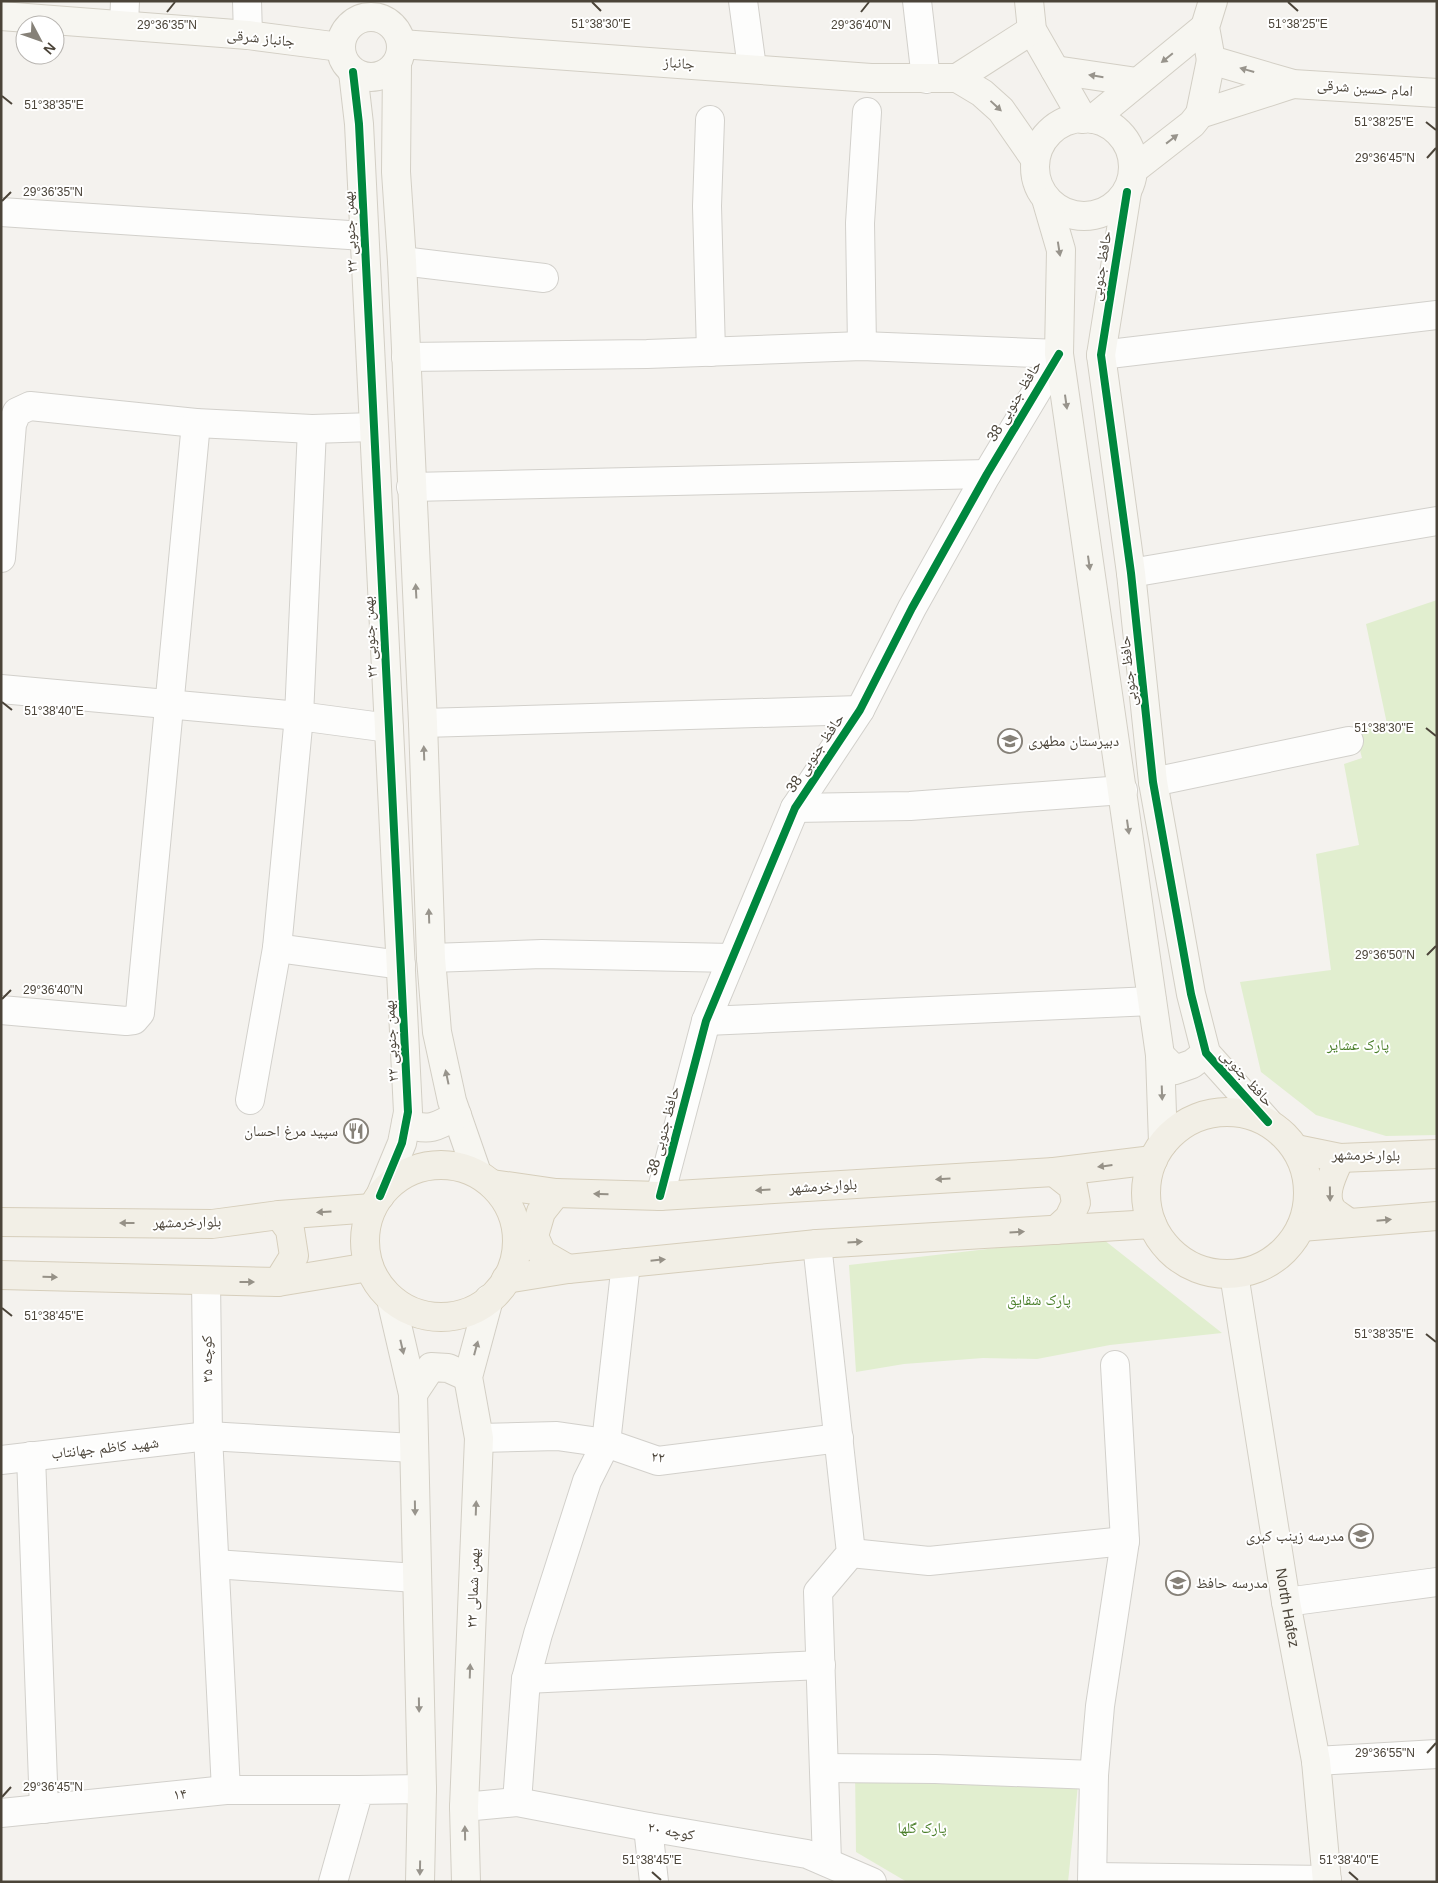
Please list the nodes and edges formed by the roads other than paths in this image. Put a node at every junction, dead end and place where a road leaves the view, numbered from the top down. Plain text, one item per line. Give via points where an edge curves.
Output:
1 (247, 1) edge
2 (386, 1) edge
3 (743, 1) edge
4 (917, 1) edge
5 (1029, 1) edge
6 (1213, 1) edge
7 (124, 13) edge
8 (1, 16) edge
9 (350, 24) edge
10 (1205, 27) junction
11 (1032, 30) junction
12 (248, 36) junction
13 (397, 45) junction
14 (1211, 60) junction
15 (752, 68) junction
16 (1055, 70) junction
17 (353, 72) junction
18 (957, 78) junction
19 (926, 79) junction
20 (1137, 82) junction
21 (1293, 84) junction
22 (1437, 93) edge
23 (867, 112) dead end
24 (1200, 114) junction
25 (1088, 119) junction
26 (710, 120) dead end
27 (1035, 159) junction
28 (1130, 181) junction
29 (1047, 202) junction
30 (1, 212) edge
31 (364, 236) junction
32 (402, 261) junction
33 (544, 278) dead end
34 (1437, 315) edge
35 (862, 346) junction
36 (711, 352) junction
37 (1059, 354) junction
38 (1101, 354) junction
39 (406, 357) junction
40 (196, 423) junction
41 (373, 427) junction
42 (312, 430) junction
43 (987, 474) junction
44 (411, 487) junction
45 (1437, 522) edge
46 (1, 558) edge
47 (1131, 573) junction
48 (1, 689) edge
49 (170, 704) junction
50 (860, 710) junction
51 (299, 716) junction
52 (423, 723) junction
53 (389, 728) junction
54 (1349, 741) dead end
55 (1154, 782) junction
56 (1123, 790) junction
57 (795, 808) junction
58 (277, 948) junction
59 (431, 958) junction
60 (732, 958) junction
61 (401, 965) junction
62 (1152, 1001) junction
63 (1, 1010) edge
64 (706, 1021) junction
65 (1206, 1053) junction
66 (1160, 1055) junction
67 (250, 1100) dead end
68 (457, 1115) junction
69 (1268, 1122) junction
70 (406, 1123) junction
71 (1296, 1148) junction
72 (1158, 1151) junction
73 (1437, 1154) edge
74 (1340, 1158) junction
75 (1054, 1172) junction
76 (484, 1179) junction
77 (556, 1193) junction
78 (660, 1196) junction
79 (376, 1202) junction
80 (279, 1215) junction
81 (1437, 1216) edge
82 (1, 1222) edge
83 (1349, 1223) junction
84 (1152, 1224) junction
85 (1301, 1227) junction
86 (1056, 1230) junction
87 (817, 1244) junction
88 (626, 1263) junction
89 (369, 1267) junction
90 (568, 1269) junction
91 (1234, 1274) junction
92 (1, 1275) edge
93 (206, 1282) junction
94 (278, 1282) junction
95 (497, 1289) junction
96 (391, 1299) junction
97 (1115, 1365) dead end
98 (468, 1377) junction
99 (413, 1394) junction
100 (208, 1436) junction
101 (479, 1438) junction
102 (839, 1438) junction
103 (606, 1443) junction
104 (413, 1448) junction
105 (31, 1456) junction
106 (1, 1460) edge
107 (1124, 1541) junction
108 (851, 1553) junction
109 (214, 1564) junction
110 (416, 1578) junction
111 (1437, 1582) edge
112 (1286, 1602) junction
113 (821, 1665) junction
114 (526, 1679) junction
115 (1437, 1754) edge
116 (1316, 1761) junction
117 (824, 1768) junction
118 (1094, 1775) junction
119 (422, 1789) junction
120 (226, 1790) junction
121 (359, 1790) junction
122 (518, 1802) junction
123 (464, 1807) junction
124 (44, 1809) junction
125 (1, 1813) edge
126 (648, 1827) junction
127 (827, 1862) junction
128 (1092, 1879) edge
129 (1327, 1881) edge
130 (333, 1882) edge
131 (420, 1882) edge
132 (466, 1882) edge
133 (654, 1882) edge
134 (872, 1882) edge

1 - 12 street
2 - 13 street
3 - 15 street
4 - 19 street
5 - 11 street
6 - 10 street
7 - 8 street, جانباز شرقی
7 - 12 street, جانباز شرقی
9 - 12 street, جانباز شرقی
9 - 13 street via 360,19 378,18
9 - 17 street via 341,56
10 - 14 street
10 -> 20 street
11 - 16 street
11 - 18 street
13 - 15 street, جانباز
13 - 17 street via 390,71 371,78
13 - 32 street via 396,172
21 -> 14 street
14 - 24 street
15 - 19 street, جانباز
20 -> 16 street
16 - 25 street
17 - 31 street, ۲۲ بهمن جنوبی via 359,124
18 - 19 street, جانباز
18 -> 27 street via 982,93 1001,110
20 - 25 street
21 - 22 street, امام حسین شرقی
21 - 24 street
23 - 35 street via 860,223
28 -> 24 street
25 - 27 street via 1060,124 1047,134
25 - 28 street via 1106,123 1126,142 1132,155
26 - 36 street
27 - 29 street via 1035,182
28 - 29 street via 1111,209 1089,217 1066,215
28 - 38 street, حافظ جنوبی
29 -> 37 street, حافظ جنوبی via 1060,250
30 - 31 street
31 - 41 street, ۲۲ بهمن جنوبی
32 - 33 street
32 - 39 street
34 - 38 street
35 - 36 street
35 - 37 street
36 - 39 street
37 - 43 street, حافظ جنوبی 38
37 -> 56 street, حافظ جنوبی
38 - 47 street, حافظ جنوبی
39 - 44 street
40 - 42 street
40 - 46 street via 30,406 17,412 12,424
40 - 49 street
41 - 42 street
41 - 53 street, ۲۲ بهمن جنوبی
42 - 51 street
43 - 44 street
43 - 50 street, حافظ جنوبی 38 via 912,608
52 -> 44 street
45 - 47 street
47 - 55 street, حافظ جنوبی
48 - 49 street
49 - 51 street
49 - 63 street via 140,1013 134,1020 126,1021
50 - 52 street
50 - 57 street, حافظ جنوبی 38
51 - 53 street
51 - 58 street
59 -> 52 street
53 - 61 street, ۲۲ بهمن جنوبی
54 - 55 street
55 - 65 street, حافظ جنوبی via 1192,994
56 - 57 street via 910,806
56 -> 62 street, حافظ جنوبی
57 - 60 street, حافظ جنوبی 38
58 - 61 street
58 - 67 street
59 - 60 street via 542,954
68 -> 59 street via 437,1032
60 - 64 street, حافظ جنوبی 38
61 - 70 street, ۲۲ بهمن جنوبی
62 - 64 street
62 - 66 street, حافظ جنوبی
64 - 78 street, حافظ جنوبی 38
65 - 66 street via 1192,1064 1175,1070
65 - 69 street, حافظ جنوبی
66 -> 72 street, حافظ جنوبی
68 - 70 street via 430,1128 420,1129
68 - 76 street
69 - 71 main road
69 - 72 main road via 1250,1114 1211,1113 1177,1129
70 - 79 street, ۲۲ بهمن جنوبی via 402,1143
71 - 74 main road, بلوارخرمشهر
71 - 85 main road via 1308,1187 1307,1208
72 -> 75 main road, بلوارخرمشهر
72 - 84 main road via 1148,1175 1146,1192
73 - 74 main road, بلوارخرمشهر
74 -> 83 main road via 1328,1195 1332,1210
75 -> 78 main road, بلوارخرمشهر
75 - 86 main road via 1073,1186 1076,1203 1069,1218
76 - 77 main road, بلوارخرمشهر
76 - 79 main road via 460,1167 428,1166 401,1176
76 - 95 main road via 505,1199 514,1217 517,1236 516,1256
78 -> 77 main road, بلوارخرمشهر
77 - 90 main road via 541,1212 534,1236 542,1254
79 -> 80 main road, بلوارخرمشهر
79 - 89 main road via 366,1227
80 -> 82 main road, بلوارخرمشهر via 212,1224
80 - 94 main road via 290,1230 294,1256
83 -> 81 main road
83 - 85 main road
84 - 86 main road
84 - 91 main road via 1171,1252 1185,1262 1208,1271
85 - 91 main road via 1288,1246 1271,1261
87 -> 86 main road
88 -> 87 main road
87 - 102 street
88 - 90 main road
88 - 103 street
89 - 94 main road
89 - 96 main road
90 - 95 main road
91 - 112 street, North Hafez
92 -> 93 main road
93 -> 94 main road
93 - 100 street, کوچه ۳۵
95 - 96 main road via 483,1304 465,1313 446,1317 426,1316
98 -> 95 street, ۲۲ بهمن شمالی
96 -> 99 street
97 - 107 street
98 - 99 street via 448,1368 432,1367
98 - 101 street, ۲۲ بهمن شمالی
99 - 104 street
100 - 104 street, شهید کاظم جهانتاب
100 - 105 street, شهید کاظم جهانتاب
100 - 109 street, کوچه ۳۵
101 - 103 street, ۲۲ via 558,1436
123 -> 101 street, ۲۲ بهمن شمالی
102 - 103 street, ۲۲ via 658,1460
102 - 108 street
103 - 114 street via 587,1481
104 -> 110 street
105 - 106 street, شهید کاظم جهانتاب
105 - 124 street
107 - 108 street via 929,1561
107 - 118 street via 1100,1706
108 - 113 street via 818,1592
109 - 110 street
109 - 120 street, کوچه ۳۵
110 -> 119 street
111 - 112 street
112 - 116 street, North Hafez
113 - 114 street
113 - 117 street
114 - 122 street
115 - 116 street
116 - 129 street, North Hafez
117 - 118 street
117 - 127 street
118 - 128 street
119 - 121 street, ۱۴
119 -> 131 street
120 - 121 street, ۱۴
120 - 124 street, ۱۴
121 - 130 street
122 - 123 street, کوچه ۲۰
122 - 126 street, کوچه ۲۰
132 -> 123 street, ۲۲ بهمن شمالی
124 - 125 street, ۱۴
126 - 127 street, کوچه ۲۰ via 807,1854
126 - 133 street
127 - 134 street, کوچه ۲۰
128 - 129 street

